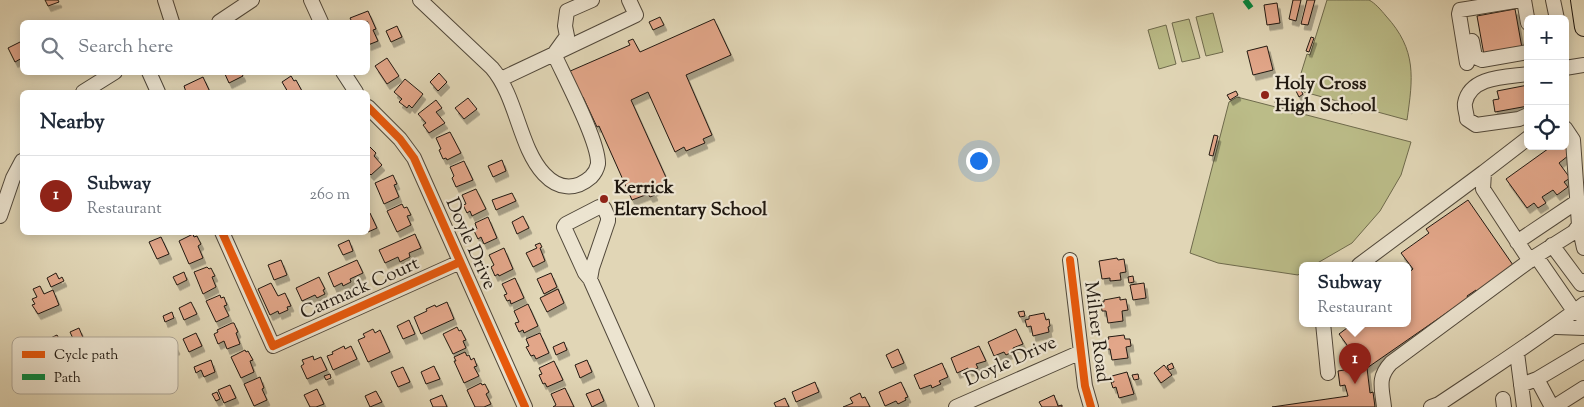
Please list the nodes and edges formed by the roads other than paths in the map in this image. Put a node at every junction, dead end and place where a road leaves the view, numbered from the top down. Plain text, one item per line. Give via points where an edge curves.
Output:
1 (165, 0) edge
2 (252, 0) edge
3 (311, 0) edge
4 (420, 0) edge
5 (592, 0) edge
6 (629, 0) edge
7 (1522, 0) edge
8 (1554, 0) edge
9 (1580, 0) edge
10 (1467, 8) junction
11 (1526, 15) edge
12 (1556, 15) edge
13 (171, 20) edge
14 (223, 20) edge
15 (320, 20) edge
16 (1584, 27) edge
17 (1524, 53) edge
18 (554, 54) junction
19 (1467, 63) dead end
20 (1584, 65) edge
21 (1569, 67) edge
22 (110, 75) edge
23 (150, 75) edge
24 (345, 75) edge
25 (1524, 75) edge
26 (502, 79) junction
27 (86, 90) edge
28 (157, 90) edge
29 (355, 90) edge
30 (370, 110) edge
31 (1524, 117) edge
32 (1569, 135) edge
33 (1524, 141) edge
34 (20, 163) edge
35 (1484, 172) junction
36 (6, 176) edge
37 (1578, 201) junction
38 (0, 216) edge
39 (1580, 224) junction
40 (223, 235) edge
41 (1518, 242) junction
42 (1552, 246) junction
43 (1584, 248) edge
44 (1533, 258) junction
45 (1070, 260) dead end
46 (460, 262) junction
47 (1363, 262) edge
48 (590, 279) junction
49 (1584, 281) edge
50 (1582, 315) edge
51 (1556, 326) junction
52 (1323, 327) edge
53 (1080, 352) junction
54 (1517, 353) junction
55 (1582, 356) edge
56 (1328, 372) dead end
57 (1536, 379) junction
58 (1521, 384) junction
59 (1584, 388) edge
60 (525, 407) edge
61 (647, 407) edge
62 (956, 407) edge
63 (1091, 407) edge
64 (1384, 407) edge
65 (1431, 407) edge
66 (1524, 407) edge
67 (1553, 407) edge

1 - 13 street
2 - 14 street
3 - 15 street
4 - 26 street
5 - 18 street via 567,10 567,36
6 - 18 street via 636,16
7 - 10 street
7 - 11 street
8 - 12 street
9 - 16 main road
10 - 17 street via 1474,53 1478,59
10 - 19 street via 1460,10 1459,14
18 - 26 street
18 - 26 street via 596,146 598,166 584,183 565,187 543,173 531,154
20 - 21 street
22 - 27 street
23 - 28 street
24 - 29 street
25 - 31 street via 1483,81 1471,91 1465,104 1468,119 1476,125
30 - 46 street, Doyle Drive via 400,139 414,158
32 - 37 street
33 - 35 street
34 - 36 street
35 - 41 street via 1483,189
35 - 47 street
36 - 38 street
37 - 39 street
37 - 41 street
39 - 42 street via 1574,232
39 - 43 street
40 - 46 street, Carmack Court via 273,346
41 - 44 street
42 - 44 street
42 - 49 street via 1581,284
44 - 50 street
44 - 64 street via 1391,362 1381,379
45 - 53 street, Milner Road
46 - 60 street, Doyle Drive
48 - 48 street via 608,221 602,207 564,227
48 - 61 street
50 - 51 street
50 - 51 street
51 - 54 street
52 - 56 street
53 - 62 street, Doyle Drive
53 - 63 street, Milner Road
54 - 58 street
54 - 65 street
55 - 57 street
57 - 58 street
57 - 67 street
58 - 66 street
59 - 67 street

